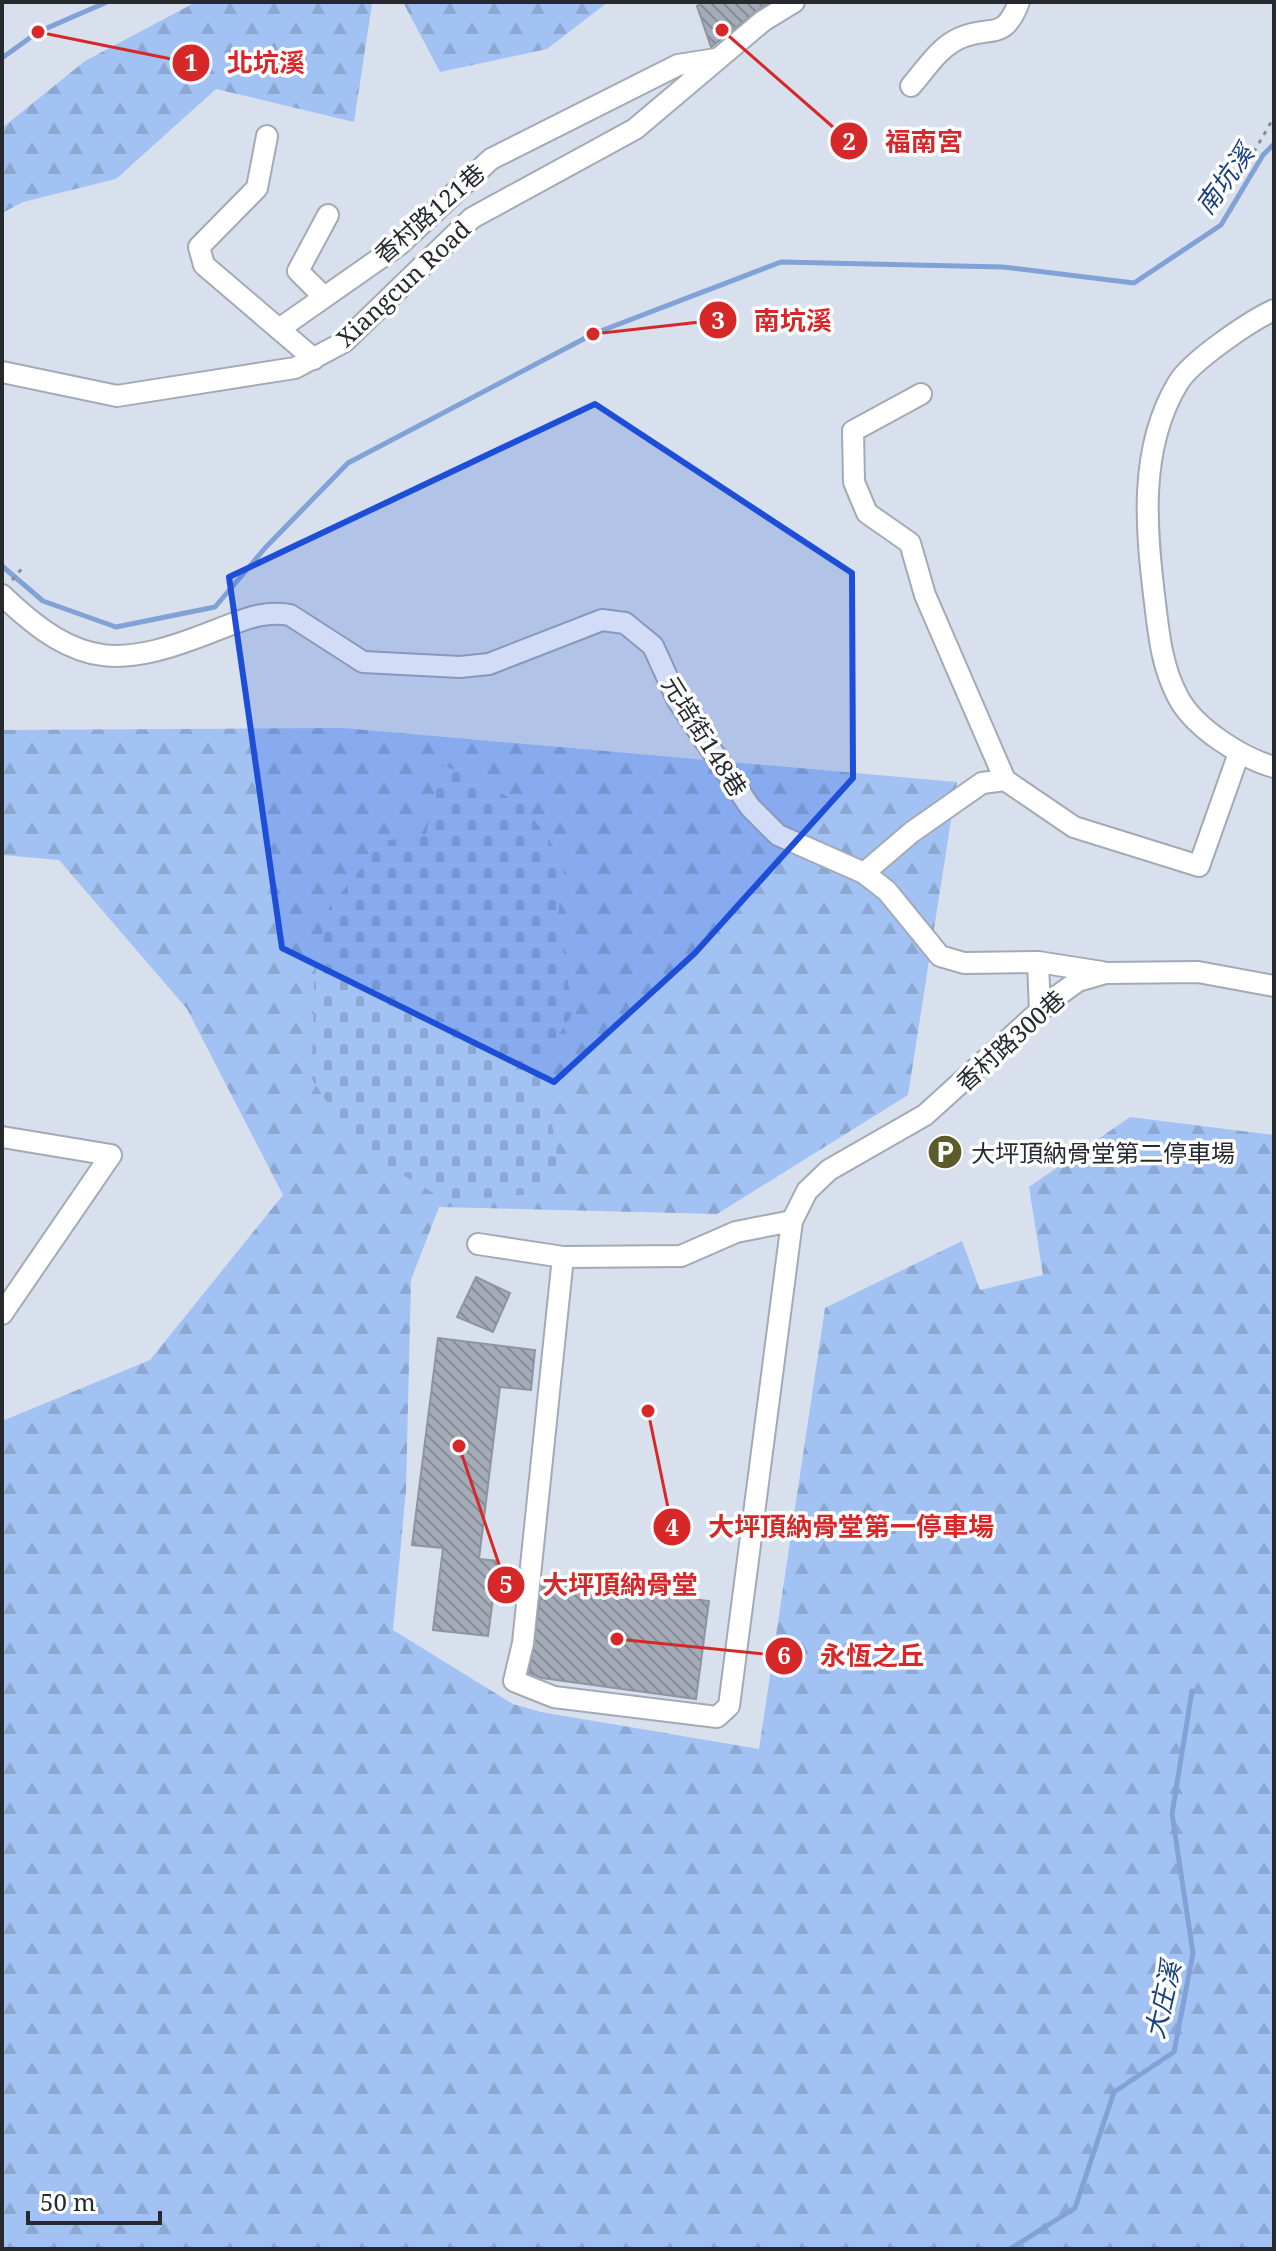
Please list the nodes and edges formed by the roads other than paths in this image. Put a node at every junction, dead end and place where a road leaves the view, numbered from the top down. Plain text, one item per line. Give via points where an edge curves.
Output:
1 (794, 2) edge
2 (1019, 2) edge
3 (720, 58) junction
4 (911, 86) dead end
5 (267, 136) dead end
6 (328, 215) dead end
7 (324, 297) junction
8 (1274, 310) edge
9 (279, 329) junction
10 (314, 359) junction
11 (2, 372) edge
12 (921, 394) dead end
13 (4, 590) edge
14 (1239, 753) junction
15 (1274, 767) edge
16 (1005, 780) junction
17 (864, 873) junction
18 (1038, 962) junction
19 (1106, 973) junction
20 (1274, 986) edge
21 (1040, 1011) junction
22 (2, 1137) edge
23 (792, 1221) junction
24 (478, 1244) dead end
25 (563, 1257) junction
26 (2, 1314) edge

1 - 3 street, Xiangcun Road
2 - 4 street via 1010,24 962,37 941,50
3 - 7 street, 香村路121巷 via 678,65 491,159 399,245
3 - 10 street, Xiangcun Road via 635,129 472,218 344,342
5 - 9 street via 257,188 199,247 204,265
6 - 7 street via 298,271
7 - 9 street, 香村路121巷
8 - 14 street via 1200,357 1178,382 1156,434 1151,463 1146,531 1162,657 1179,700
9 - 10 street
10 - 11 street, Xiangcun Road via 267,375 117,396
12 - 16 street via 853,431 854,482 867,513 910,543 925,595
13 - 17 street, 元培街148巷 via 35,627 73,649 137,657 254,615 277,612 363,662 460,667 489,664 602,620 625,623 653,646 678,701 750,807 778,835
14 - 15 street
14 - 16 street via 1199,866 1074,827
16 - 17 street via 982,783
17 - 18 street, 元培街148巷 via 887,891 940,956 964,963
18 - 19 street, 元培街148巷
18 - 21 street
19 - 20 street, 香村路300巷 via 1198,972
19 - 21 street, 香村路300巷 via 1078,981
21 - 23 street, 香村路300巷 via 925,1115 829,1170 807,1191
22 - 26 street via 111,1155
23 - 25 street via 736,1232 681,1256
23 - 25 street via 729,1706 717,1717 554,1697 514,1681 523,1643
24 - 25 street

